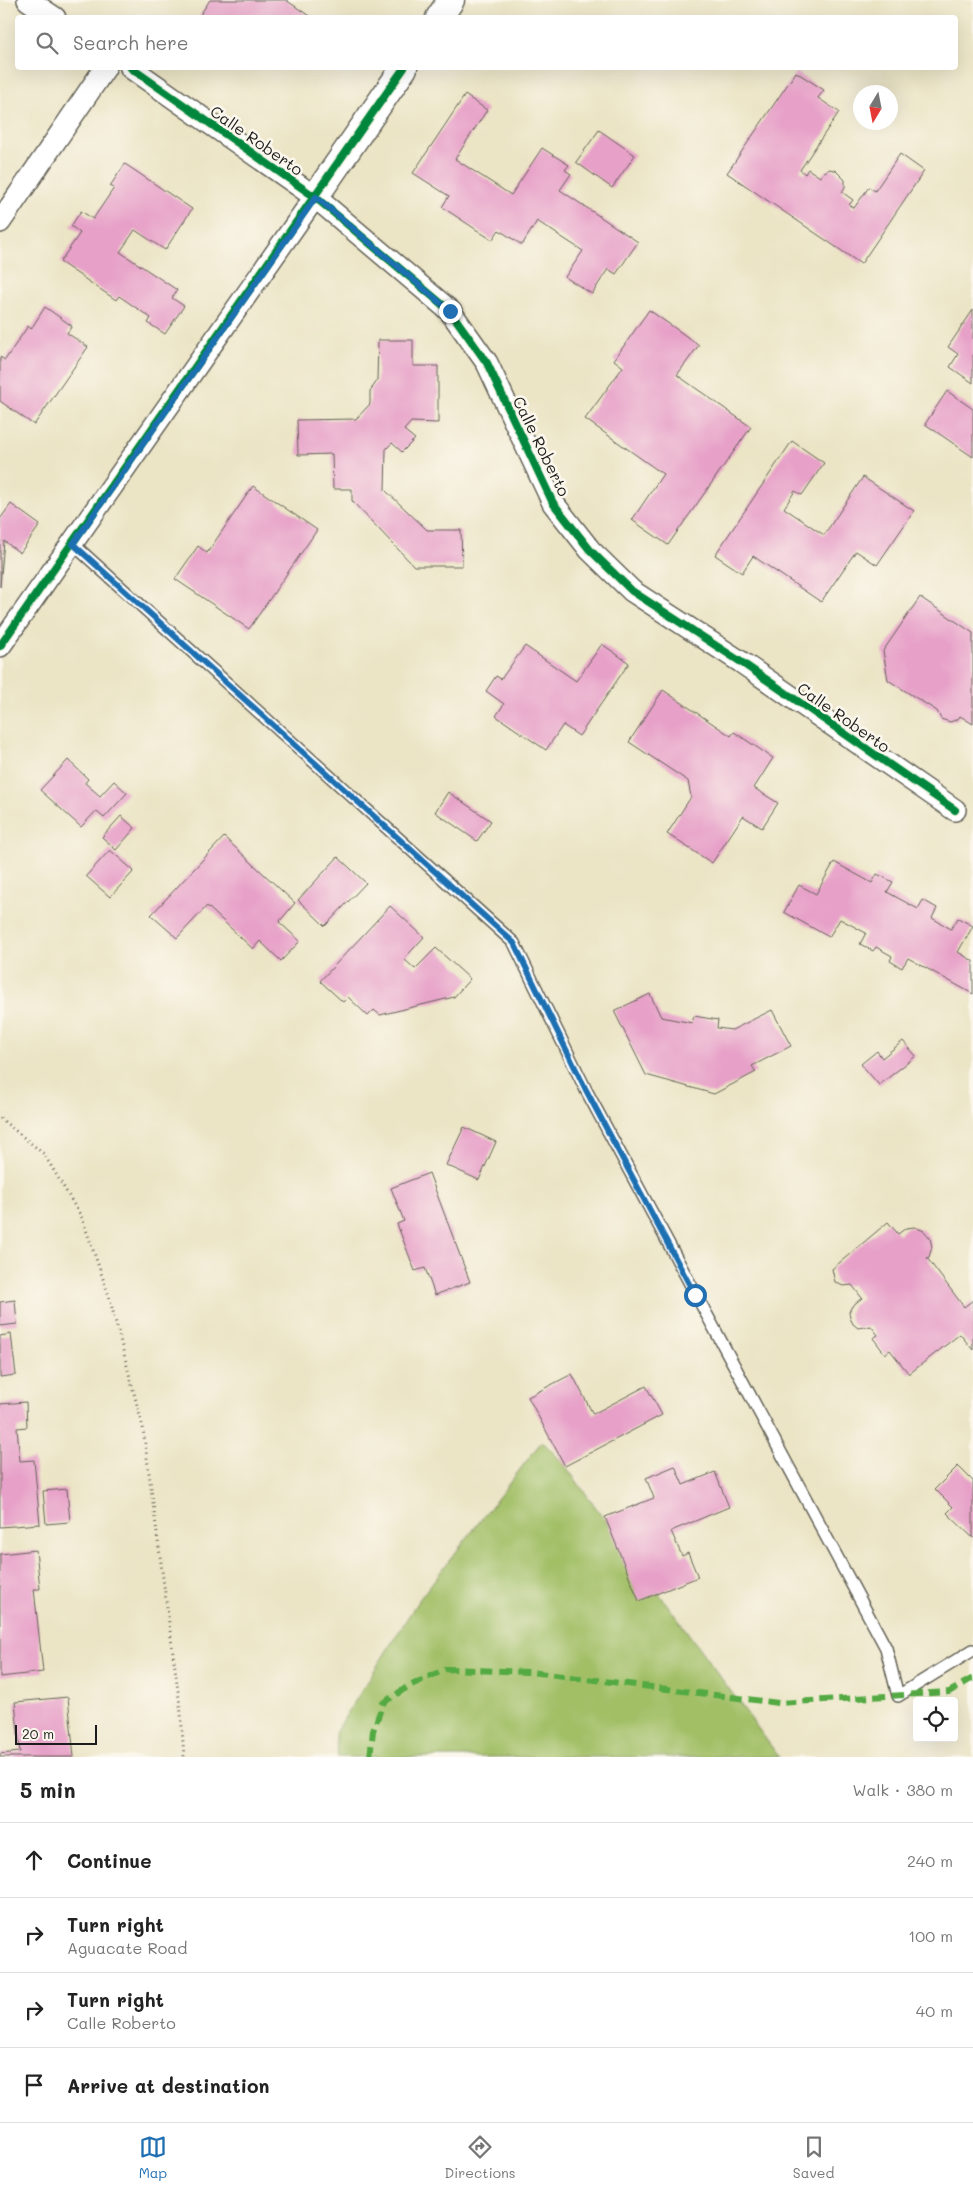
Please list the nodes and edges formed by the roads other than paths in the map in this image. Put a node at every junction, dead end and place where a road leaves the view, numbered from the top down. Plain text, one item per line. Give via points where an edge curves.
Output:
1 (28, 0) edge
2 (451, 0) edge
3 (50, 15) edge
4 (441, 15) edge
5 (104, 70) edge
6 (134, 70) edge
7 (403, 70) edge
8 (316, 197) junction
9 (0, 222) edge
10 (73, 544) junction
11 (0, 646) edge
12 (955, 810) dead end
13 (973, 1650) edge

1 - 3 street
2 - 4 street
5 - 9 street
6 - 8 street, Calle Roberto
7 - 8 street
8 - 10 street
8 - 12 street, Calle Roberto via 450,311 486,363 553,503 590,550 632,591
10 - 11 street
10 - 13 lane via 514,943 586,1090 886,1648 898,1696

